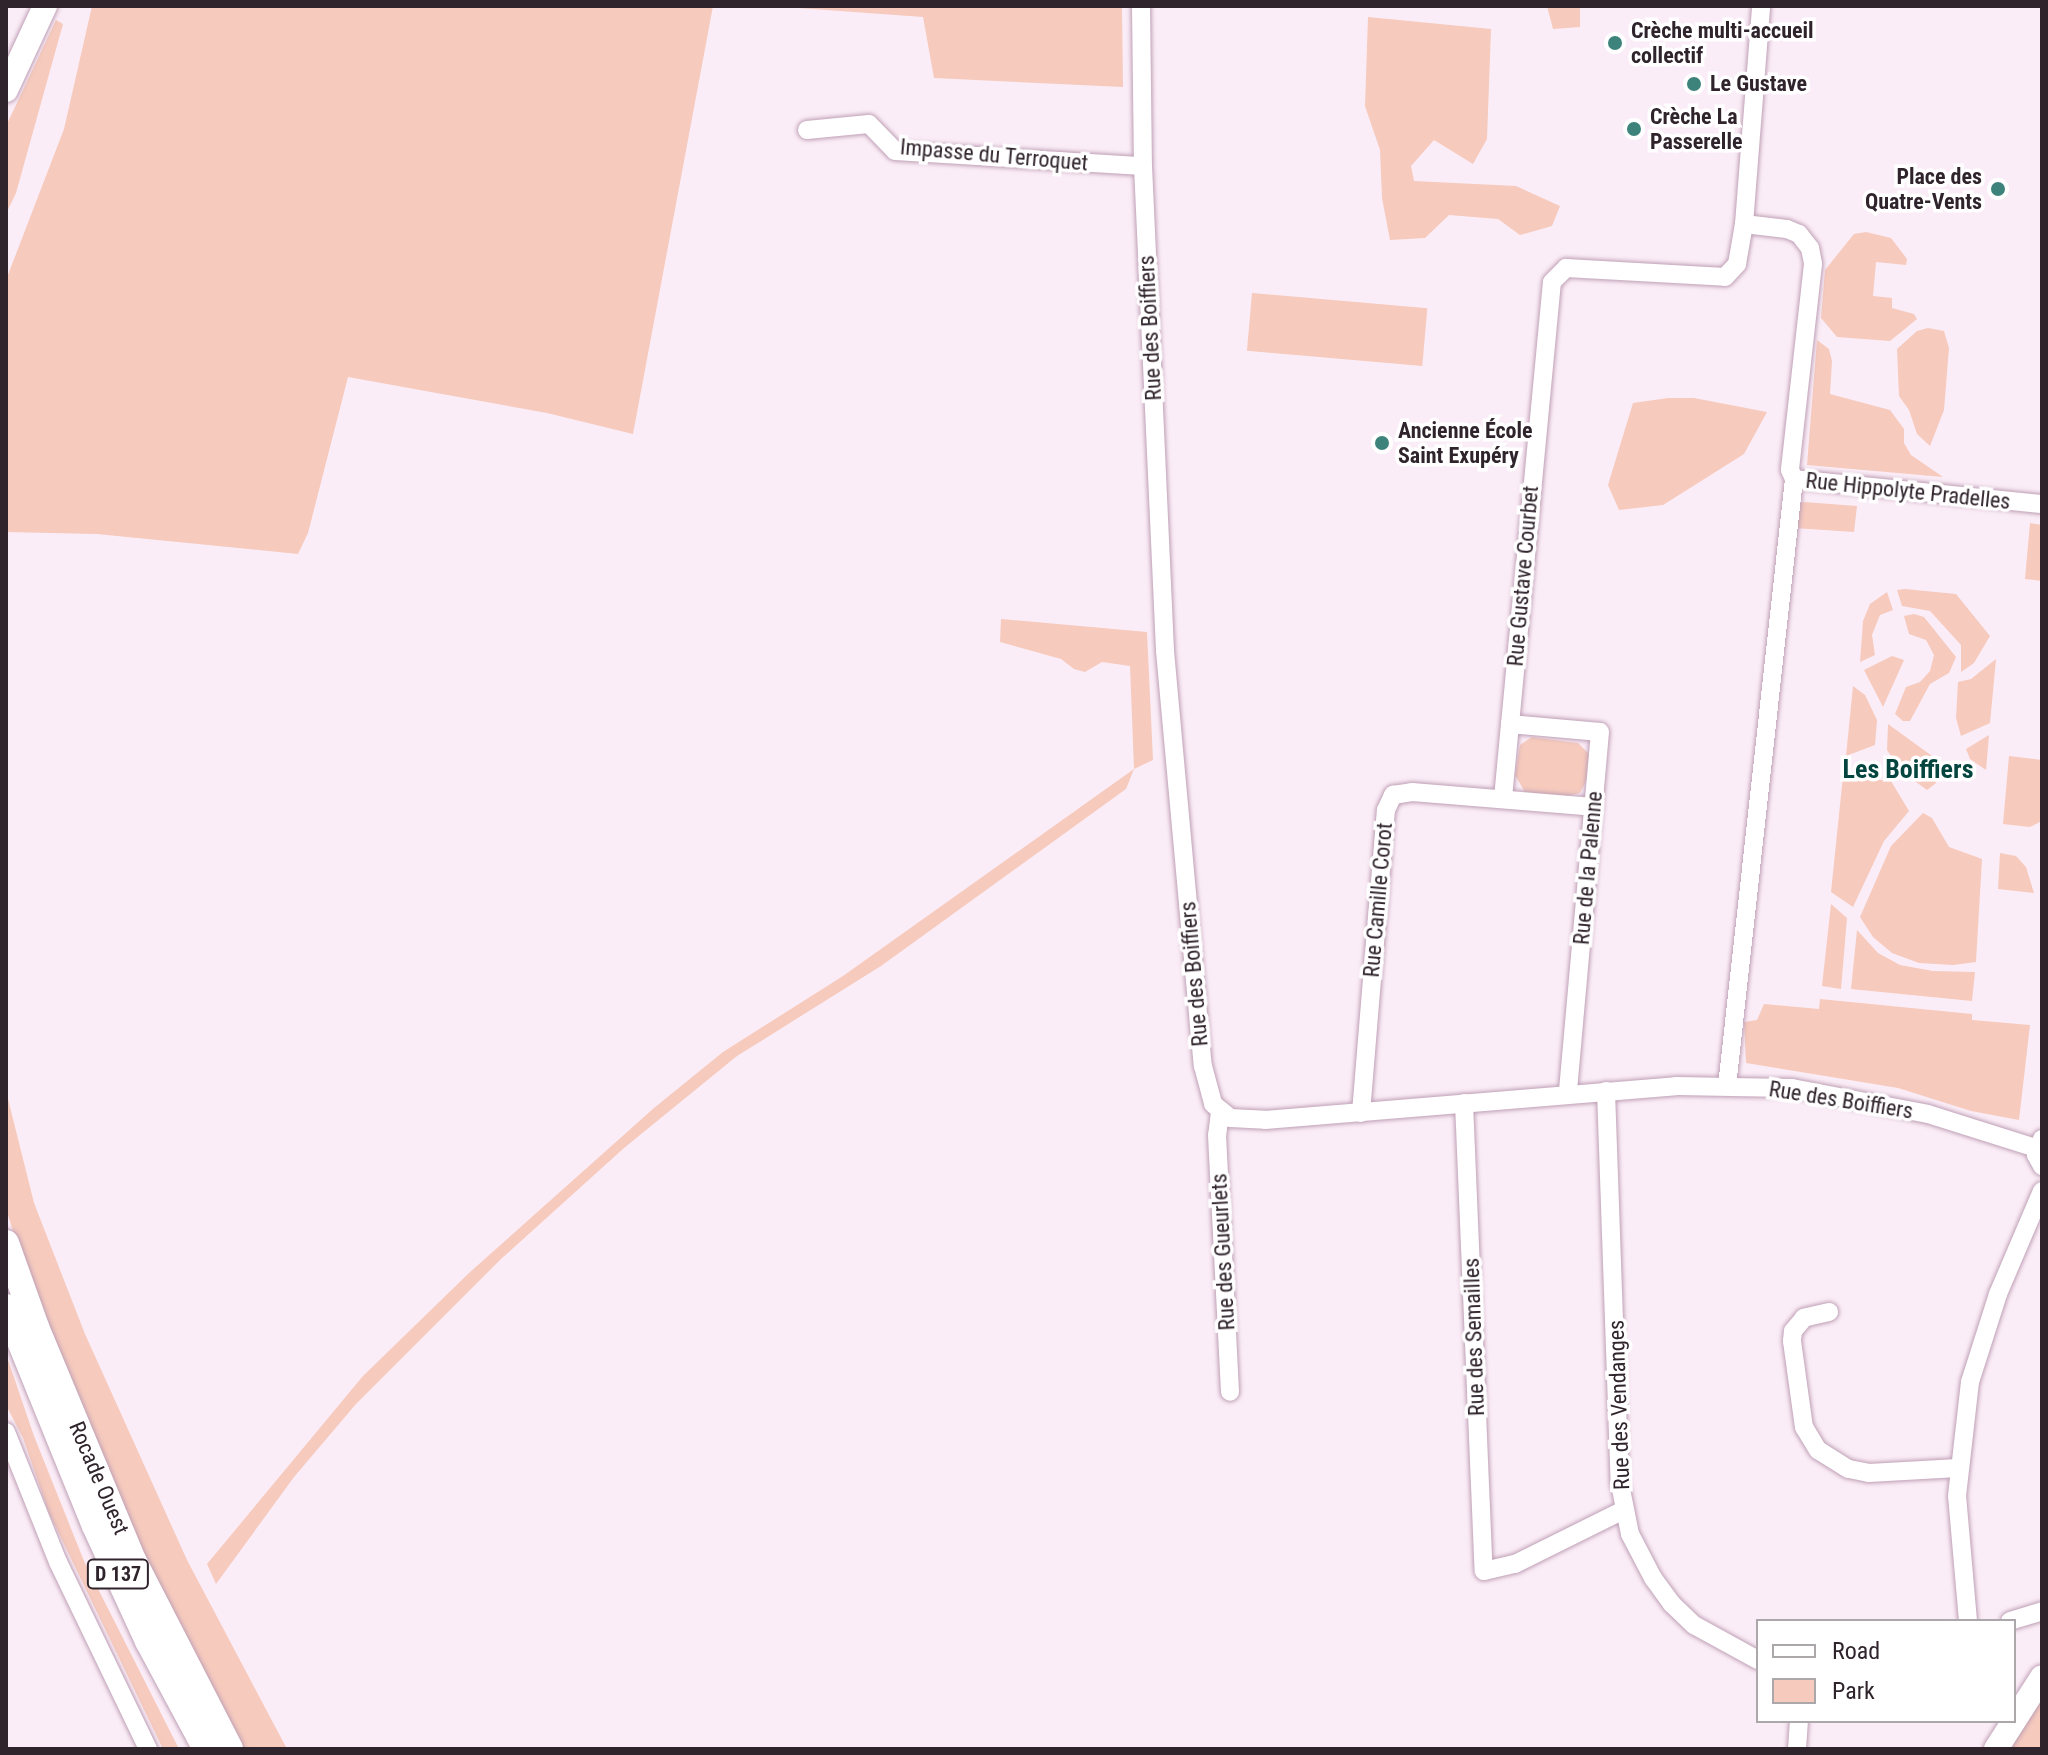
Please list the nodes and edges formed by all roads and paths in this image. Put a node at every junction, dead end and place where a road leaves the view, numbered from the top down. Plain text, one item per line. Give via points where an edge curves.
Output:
1 (45, 6) edge
2 (1141, 6) edge
3 (1761, 6) edge
4 (6, 90) edge
5 (807, 130) dead end
6 (1143, 166) junction
7 (1744, 224) junction
8 (1794, 479) junction
9 (2042, 504) edge
10 (1510, 724) junction
11 (1503, 798) junction
12 (1593, 807) junction
13 (1727, 1086) junction
14 (1606, 1091) junction
15 (1568, 1094) junction
16 (1464, 1103) junction
17 (1220, 1112) junction
18 (1361, 1113) junction
19 (2040, 1151) edge
20 (2042, 1191) edge
21 (6, 1243) edge
22 (6, 1307) edge
23 (1829, 1312) dead end
24 (1230, 1392) dead end
25 (6, 1432) edge
26 (1958, 1468) junction
27 (1624, 1510) junction
28 (2042, 1611) edge
29 (1968, 1619) edge
30 (2016, 1619) edge
31 (1756, 1659) edge
32 (2042, 1677) edge
33 (2016, 1718) edge
34 (1799, 1723) edge
35 (2013, 1723) edge
36 (148, 1749) edge
37 (206, 1749) edge
38 (230, 1749) edge
39 (1797, 1749) edge
40 (1996, 1749) edge

1 - 4 main road
2 - 6 street, Rue des Boiffiers
3 - 7 street, Rue Gustave Courbet
5 - 6 street, Impasse du Terroquet via 869,124 895,151
6 - 17 street, Rue des Boiffiers via 1165,651 1203,1066
7 - 8 street, Rue Hippolyte Pradelles via 1787,229 1810,248 1813,264 1790,470
7 - 10 street, Rue Gustave Courbet via 1737,264 1725,277 1566,268 1552,282
8 - 9 street, Rue Hippolyte Pradelles
8 - 13 street
10 - 11 street, Rue Gustave Courbet
10 - 12 street, Rue de la Palenne via 1600,732
11 - 12 street, Rue Camille Corot
11 - 18 street, Rue Camille Corot via 1399,793 1389,802
12 - 15 street, Rue de la Palenne
13 - 14 street, Rue des Boiffiers
13 - 19 street, Rue des Boiffiers via 1792,1088 1869,1101 1928,1114
14 - 15 street, Rue des Boiffiers
14 - 27 street, Rue des Vendanges
15 - 16 street, Rue des Boiffiers
16 - 18 street, Rue des Boiffiers
16 - 27 street, Rue des Semailles via 1484,1571 1515,1564
17 - 18 street, Rue des Boiffiers via 1240,1120
17 - 24 street, Rue des Gueurlets via 1217,1148
20 - 26 street via 1979,1346
21 - 38 main road, Rocade Ouest / D 137 via 133,1560
22 - 37 main road, Rocade Ouest / D 137 via 95,1526
23 - 26 street via 1804,1318 1792,1341 1804,1427 1818,1450 1849,1469 1869,1473
25 - 36 street via 58,1562
26 - 29 street
27 - 31 street, Rue des Vendanges via 1639,1554 1672,1604 1694,1625
28 - 30 street
32 - 33 main road
34 - 39 street
35 - 40 main road

